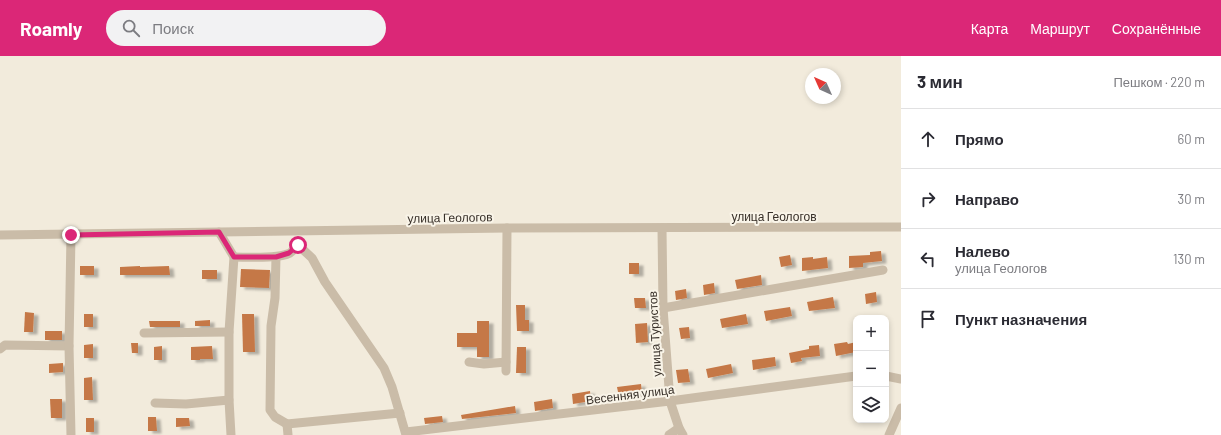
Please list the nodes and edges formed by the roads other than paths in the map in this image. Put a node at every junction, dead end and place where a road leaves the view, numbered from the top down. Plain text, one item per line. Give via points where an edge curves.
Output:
1 (901, 227) edge
2 (507, 228) junction
3 (662, 228) junction
4 (219, 232) junction
5 (305, 232) junction
6 (0, 235) edge
7 (71, 235) junction
8 (298, 245) junction
9 (234, 257) junction
10 (276, 257) junction
11 (883, 270) dead end
12 (663, 308) junction
13 (229, 332) junction
14 (144, 333) dead end
15 (69, 346) junction
16 (0, 349) edge
17 (469, 362) dead end
18 (853, 376) edge
19 (889, 377) edge
20 (901, 379) edge
21 (229, 400) junction
22 (670, 401) junction
23 (155, 403) dead end
24 (901, 408) edge
25 (400, 413) junction
26 (287, 424) junction
27 (681, 431) edge
28 (406, 434) edge
29 (71, 435) edge
30 (231, 435) edge
31 (288, 435) edge
32 (669, 435) edge
33 (889, 435) edge

1 - 3 street, улица Геологов
2 - 3 street, улица Геологов
2 - 5 street, улица Геологов
2 - 17 street via 506,367
3 - 12 street, улица Туристов
4 - 5 street, улица Геологов
4 - 7 street, улица Геологов
4 - 9 street
5 - 8 street
6 - 7 street, улица Геологов
7 - 15 street
8 - 10 street via 289,253
8 - 25 street via 312,258 325,282 384,368
9 - 10 street
9 - 13 street
10 - 26 street via 271,326 270,410 275,417
11 - 12 street
12 - 22 street, улица Туристов
13 - 14 street
13 - 21 street
15 - 16 street via 5,345
15 - 29 street
18 - 22 street, Весенняя улица
19 - 20 street
21 - 23 street via 186,404
21 - 30 street
22 - 27 street, улица Туристов
22 - 28 street, Весенняя улица
24 - 33 street
25 - 26 street
25 - 28 street
26 - 31 street
27 - 32 street

